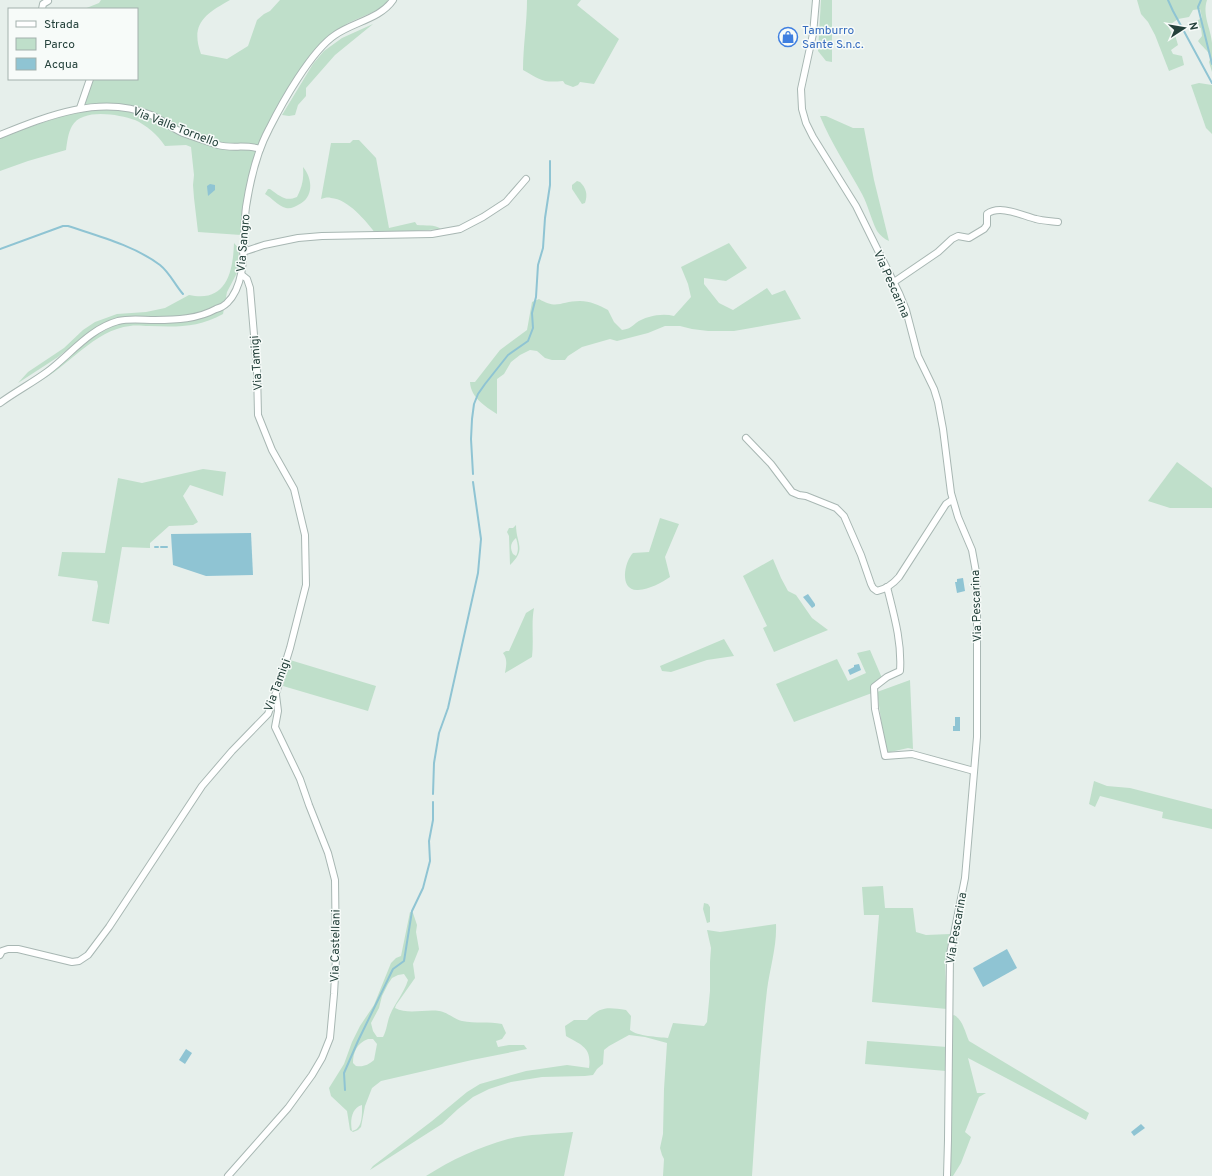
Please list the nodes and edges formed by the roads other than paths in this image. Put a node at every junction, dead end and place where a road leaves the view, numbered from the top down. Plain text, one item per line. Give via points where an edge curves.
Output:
1 (816, 0) edge
2 (48, 1) dead end
3 (391, 2) edge
4 (42, 8) edge
5 (90, 80) edge
6 (80, 108) junction
7 (0, 135) edge
8 (260, 149) junction
9 (526, 179) dead end
10 (1058, 222) dead end
11 (243, 252) junction
12 (242, 275) junction
13 (894, 282) junction
14 (0, 403) edge
15 (746, 438) dead end
16 (952, 500) junction
17 (887, 587) junction
18 (276, 693) junction
19 (974, 770) junction
20 (0, 955) edge
21 (228, 1176) edge
22 (947, 1176) edge

1 - 13 street, Via Pescarina via 812,42 801,89 803,114 813,137 854,202
2 - 4 street
3 - 8 street, Via Sangro via 380,12 335,34 326,42 286,98
5 - 6 street
6 - 7 street, Via Valle Tornello
6 - 8 street, Via Valle Tornello via 125,108 150,115 182,132 220,145 235,148 252,146
8 - 11 street, Via Sangro via 246,208
9 - 11 street via 506,202 460,229 432,234 298,238 264,244
10 - 13 street via 1008,211 990,211 984,229 969,238 958,236 952,239 938,252
11 - 12 street, Via Sangro
12 - 14 street, Via Sangro via 233,297 226,305 211,312 182,319 118,321 86,338 48,372
12 - 18 street, Via Tamigi via 247,279 250,288 258,415 272,450 294,489 304,535 306,585
13 - 16 street, Via Pescarina via 906,310 918,356 938,402
15 - 17 street via 771,464 792,492 841,512 873,588 877,591
16 - 17 street via 946,504 899,577
16 - 19 street, Via Pescarina via 972,550 977,582 977,719
17 - 19 street via 898,633 901,661 900,671 874,687 875,709 885,756 912,754
18 - 20 street, Via Tamigi via 268,714 217,767 192,799 156,857 88,955 72,962 18,949 2,951
18 - 21 street, Via Castellani via 278,711 275,727 300,779 328,853 335,880 336,958 330,1038 312,1075 288,1108
19 - 22 street, Via Pescarina via 964,878 950,954

